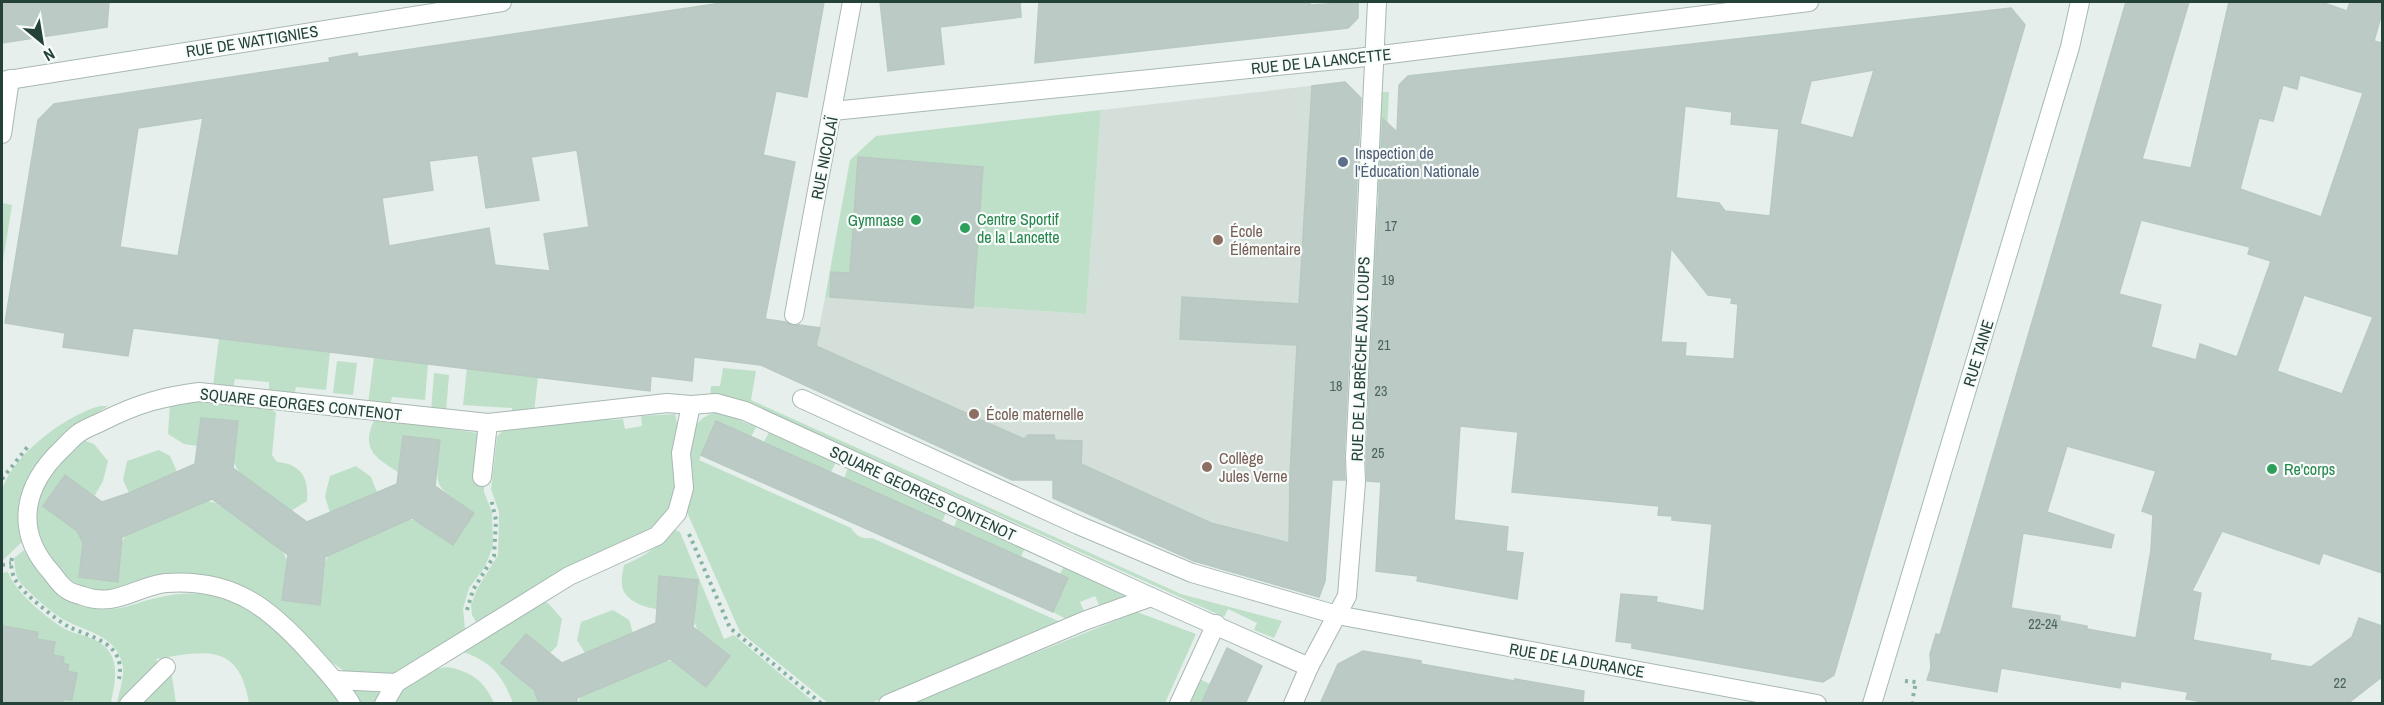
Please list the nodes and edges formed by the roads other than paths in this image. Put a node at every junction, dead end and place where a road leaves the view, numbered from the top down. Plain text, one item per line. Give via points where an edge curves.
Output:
1 (502, 2) edge
2 (852, 2) edge
3 (1377, 2) edge
4 (1809, 2) edge
5 (2080, 2) edge
6 (1376, 55) junction
7 (6, 80) edge
8 (832, 111) junction
9 (2, 134) edge
10 (794, 315) dead end
11 (802, 399) dead end
12 (691, 405) junction
13 (488, 423) junction
14 (482, 475) road end
15 (1151, 597) junction
16 (1337, 615) junction
17 (1216, 624) junction
18 (166, 667) dead end
19 (1309, 667) junction
20 (336, 680) junction
21 (396, 683) junction
22 (129, 704) edge
23 (351, 704) edge
24 (384, 704) edge
25 (888, 704) edge
26 (1179, 704) edge
27 (1293, 704) edge
28 (1817, 704) edge
29 (1872, 704) edge

1 - 7 street, RUE DE WATTIGNIES
2 - 8 street, RUE NICOLAÏ
3 - 6 street, RUE DE LA BRÈCHE AUX LOUPS
4 - 6 street, RUE DE LA LANCETTE
5 - 29 street, RUE TAINE via 2070,47
6 - 8 street, RUE DE LA LANCETTE
6 - 16 street, RUE DE LA BRÈCHE AUX LOUPS via 1356,482 1347,596
7 - 9 street
8 - 10 street, RUE NICOLAÏ
11 - 16 street, RUE DE LA DURANCE via 1192,573
12 - 13 street, SQUARE GEORGES CONTENOT via 667,403
12 - 15 street, SQUARE GEORGES CONTENOT via 716,404 745,411
12 - 21 street via 681,453 684,488 677,513 657,536 569,576
13 - 14 street
13 - 20 street, SQUARE GEORGES CONTENOT via 199,392 131,407 78,433 47,464 33,489 26,514 30,539 44,564 67,590 92,600 119,598 165,583 205,585 242,594 286,626
15 - 17 street, SQUARE GEORGES CONTENOT
15 - 25 street via 1084,621
16 - 19 street, RUE DE LA BRÈCHE AUX LOUPS
16 - 28 street, RUE DE LA DURANCE
17 - 19 street, SQUARE GEORGES CONTENOT
17 - 26 street
18 - 22 street
19 - 27 street, RUE DE LA BRÈCHE AUX LOUPS
20 - 21 street
20 - 23 street, SQUARE GEORGES CONTENOT
21 - 24 street

